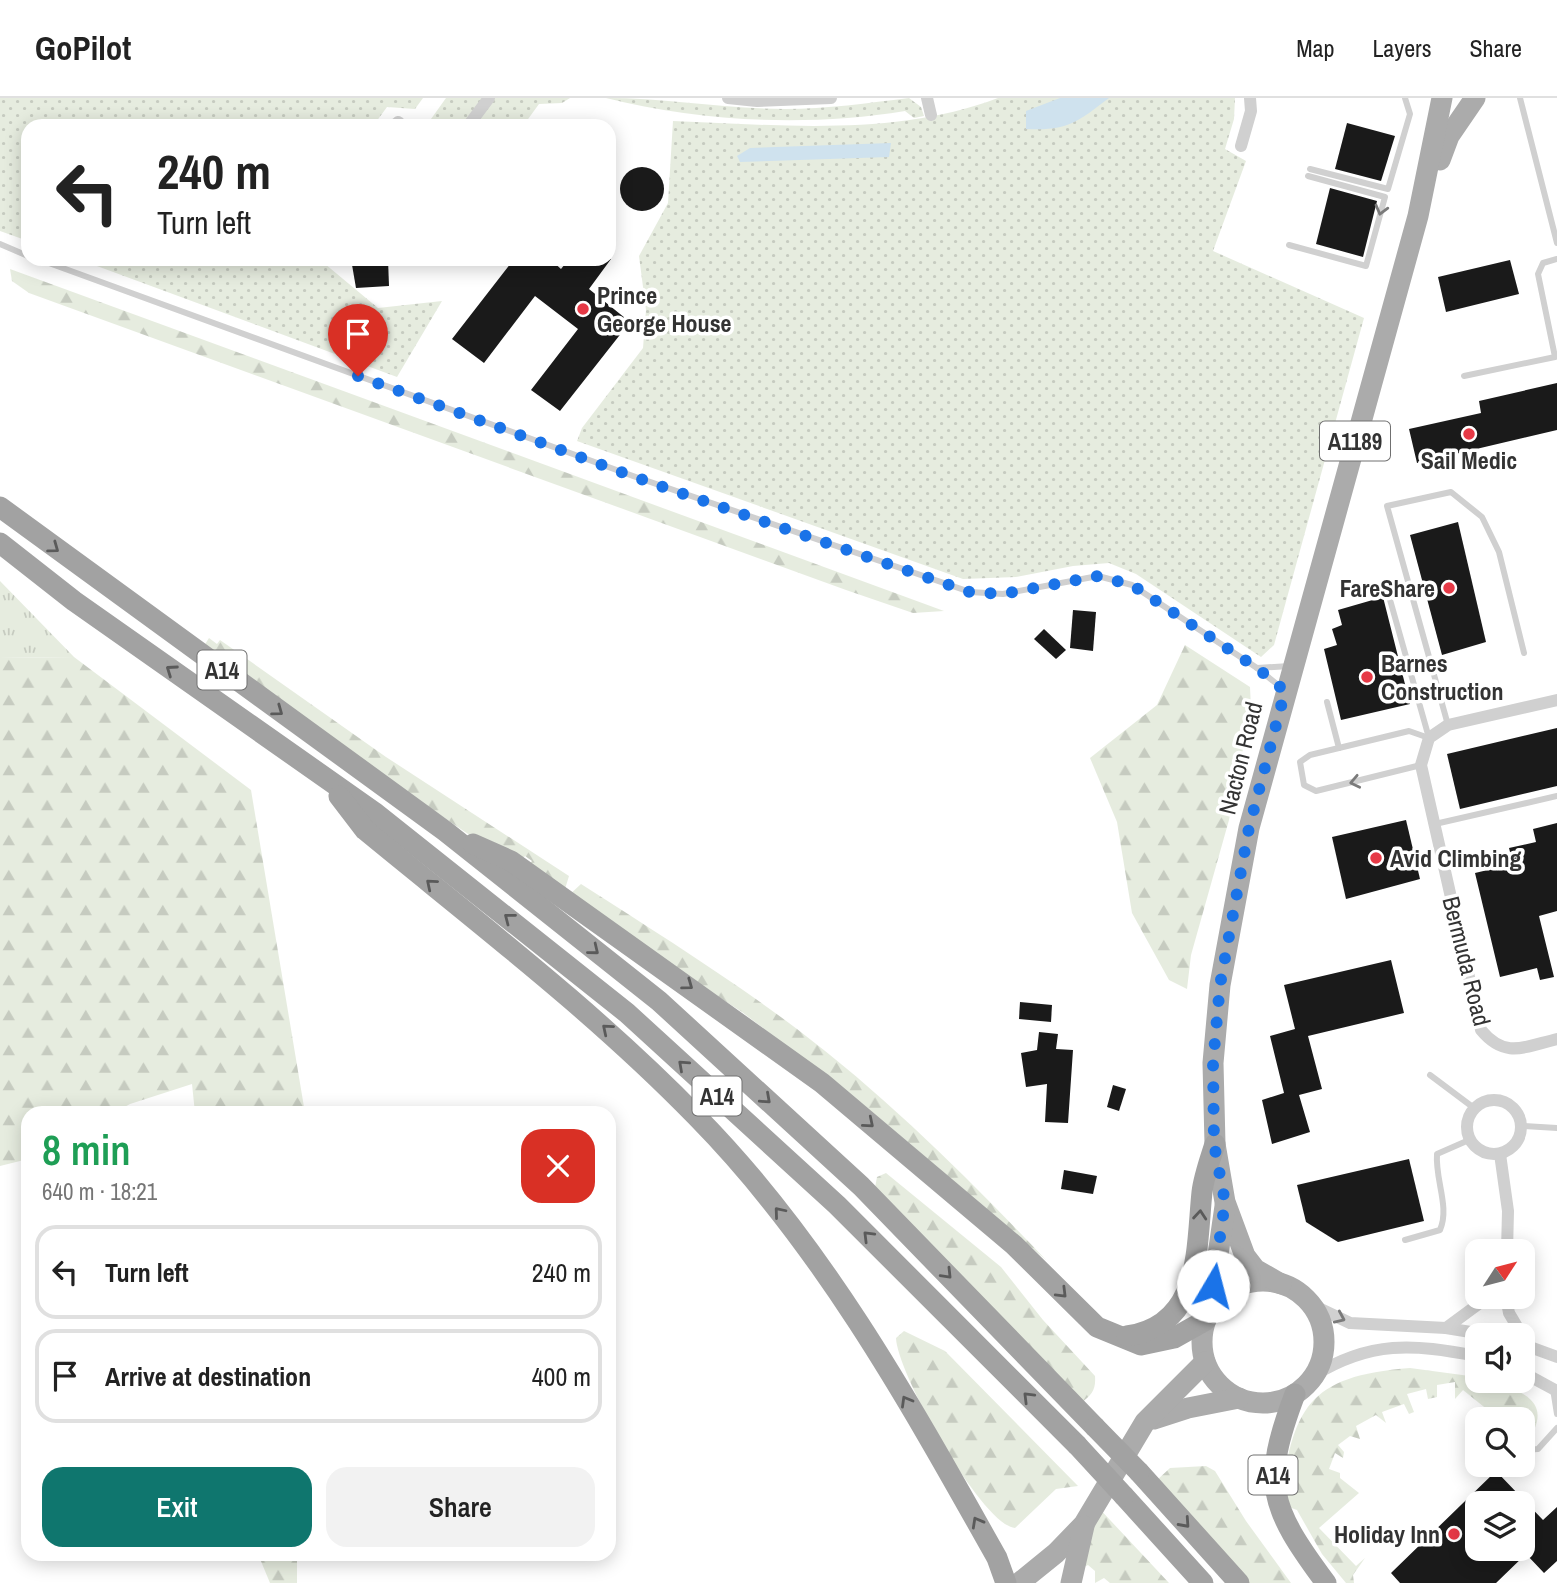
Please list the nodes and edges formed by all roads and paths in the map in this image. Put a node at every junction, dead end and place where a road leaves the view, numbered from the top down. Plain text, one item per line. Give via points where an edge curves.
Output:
1 (489, 98) edge
2 (728, 98) edge
3 (831, 98) edge
4 (927, 98) edge
5 (1250, 98) edge
6 (1405, 98) edge
7 (1442, 98) edge
8 (1475, 98) edge
9 (1520, 98) edge
10 (757, 100) edge
11 (931, 115) dead end
12 (473, 119) edge
13 (1241, 146) dead end
14 (1418, 216) junction
15 (1557, 243) edge
16 (0, 244) edge
17 (1289, 245) dead end
18 (21, 253) edge
19 (1557, 259) edge
20 (56, 266) edge
21 (1464, 376) dead end
22 (0, 507) edge
23 (0, 543) edge
24 (1385, 582) dead end
25 (1524, 653) dead end
26 (1292, 666) junction
27 (1257, 668) junction
28 (1285, 691) junction
29 (1557, 700) edge
30 (1327, 702) dead end
31 (1448, 725) junction
32 (1429, 738) junction
33 (1339, 748) junction
34 (1421, 765) junction
35 (327, 781) junction
36 (1557, 796) edge
37 (1435, 824) junction
38 (445, 831) junction
39 (1557, 1040) edge
40 (1430, 1074) dead end
41 (1474, 1108) junction
42 (1522, 1126) junction
43 (1557, 1128) edge
44 (1469, 1140) junction
45 (1214, 1144) junction
46 (1500, 1154) junction
47 (1225, 1202) junction
48 (1507, 1239) edge
49 (1405, 1240) dead end
50 (1281, 1284) junction
51 (1310, 1304) junction
52 (1472, 1309) edge
53 (1208, 1316) junction
54 (1446, 1328) junction
55 (1465, 1331) edge
56 (1118, 1337) junction
57 (1535, 1346) edge
58 (1465, 1354) edge
59 (1557, 1357) edge
60 (1205, 1362) junction
61 (1313, 1376) junction
62 (1535, 1379) edge
63 (1555, 1390) edge
64 (1295, 1394) junction
65 (1239, 1398) junction
66 (1557, 1414) edge
67 (1145, 1422) junction
68 (1557, 1428) edge
69 (1535, 1449) edge
70 (1084, 1524) junction
71 (1006, 1583) edge
72 (1019, 1583) edge
73 (1071, 1583) edge
74 (1203, 1583) edge
75 (1239, 1583) edge
76 (1326, 1583) edge

1 - 12 street
2 - 10 street
3 - 10 street
4 - 11 street
5 - 13 street
6 -> 17 lane via 1410,114 1388,189 1309,172 1385,197 1366,266
7 - 14 main road, Nacton Road / A1189
8 - 14 main road, Nacton Road / A1189 via 1449,136
9 - 15 lane
14 - 26 main road, Nacton Road / A1189
16 - 18 lane
19 - 21 lane via 1543,263 1538,274 1555,357
20 - 27 lane via 633,476 970,592 1003,594 1098,576 1132,585
22 -> 38 highway, A14
35 -> 23 highway, A14
24 - 32 lane
25 - 31 lane via 1499,552 1482,517 1451,492 1387,506
26 - 27 lane
26 - 28 main road, Nacton Road / A1189
27 - 28 lane
28 - 45 main road, Nacton Road / A1189 via 1249,828 1220,985 1213,1063
29 - 31 street
30 - 33 lane
31 - 32 street
32 - 33 lane via 1409,731
32 - 34 street, Bermuda Road
34 -> 33 lane via 1316,791 1308,789 1301,778 1302,758
34 - 37 street, Bermuda Road
71 -> 35 highway, A14 via 997,1558 870,1340 791,1226 699,1118 613,1034 365,830
74 -> 35 highway, A14, bridge via 1077,1445 837,1205 627,1013 374,812
36 - 37 lane
37 - 39 street, Bermuda Road via 1481,1030 1492,1044 1508,1051
38 -> 56 highway, A14 via 511,861 822,1083 1014,1245 1097,1327
38 -> 75 highway, A14, bridge via 659,1002 861,1186 1139,1472
40 - 41 lane
41 - 42 street via 1500,1100 1515,1110
41 - 44 street via 1467,1123
42 - 43 lane
42 - 46 street via 1514,1147
44 - 46 street via 1482,1152
44 - 49 lane via 1437,1154 1445,1219 1440,1230
45 - 47 main road, Nacton Road / A1189
56 -> 45 highway via 1157,1328 1184,1298 1196,1261 1203,1188
46 - 48 street
47 - 50 main road, Nacton Road / A1189 via 1245,1256 1255,1269
47 - 53 main road, Nacton Road / A1189
50 - 51 main road
50 - 53 main road via 1242,1285 1223,1295
51 -> 54 street via 1350,1323
51 - 61 main road via 1324,1340
52 - 54 street
53 - 56 highway, A14 via 1159,1344 1142,1345
53 - 60 main road via 1202,1347
54 - 55 street
57 - 59 street
58 - 61 street via 1435,1348 1373,1348 1340,1359
60 - 65 main road via 1216,1382
60 - 67 main road
61 - 64 main road
62 - 63 street
63 - 66 lane
64 - 65 main road via 1264,1403
64 - 76 highway, A14 via 1278,1438 1273,1470 1276,1496 1292,1538
65 - 67 main road
67 - 70 main road
68 - 69 lane
70 - 72 main road
70 - 73 main road

